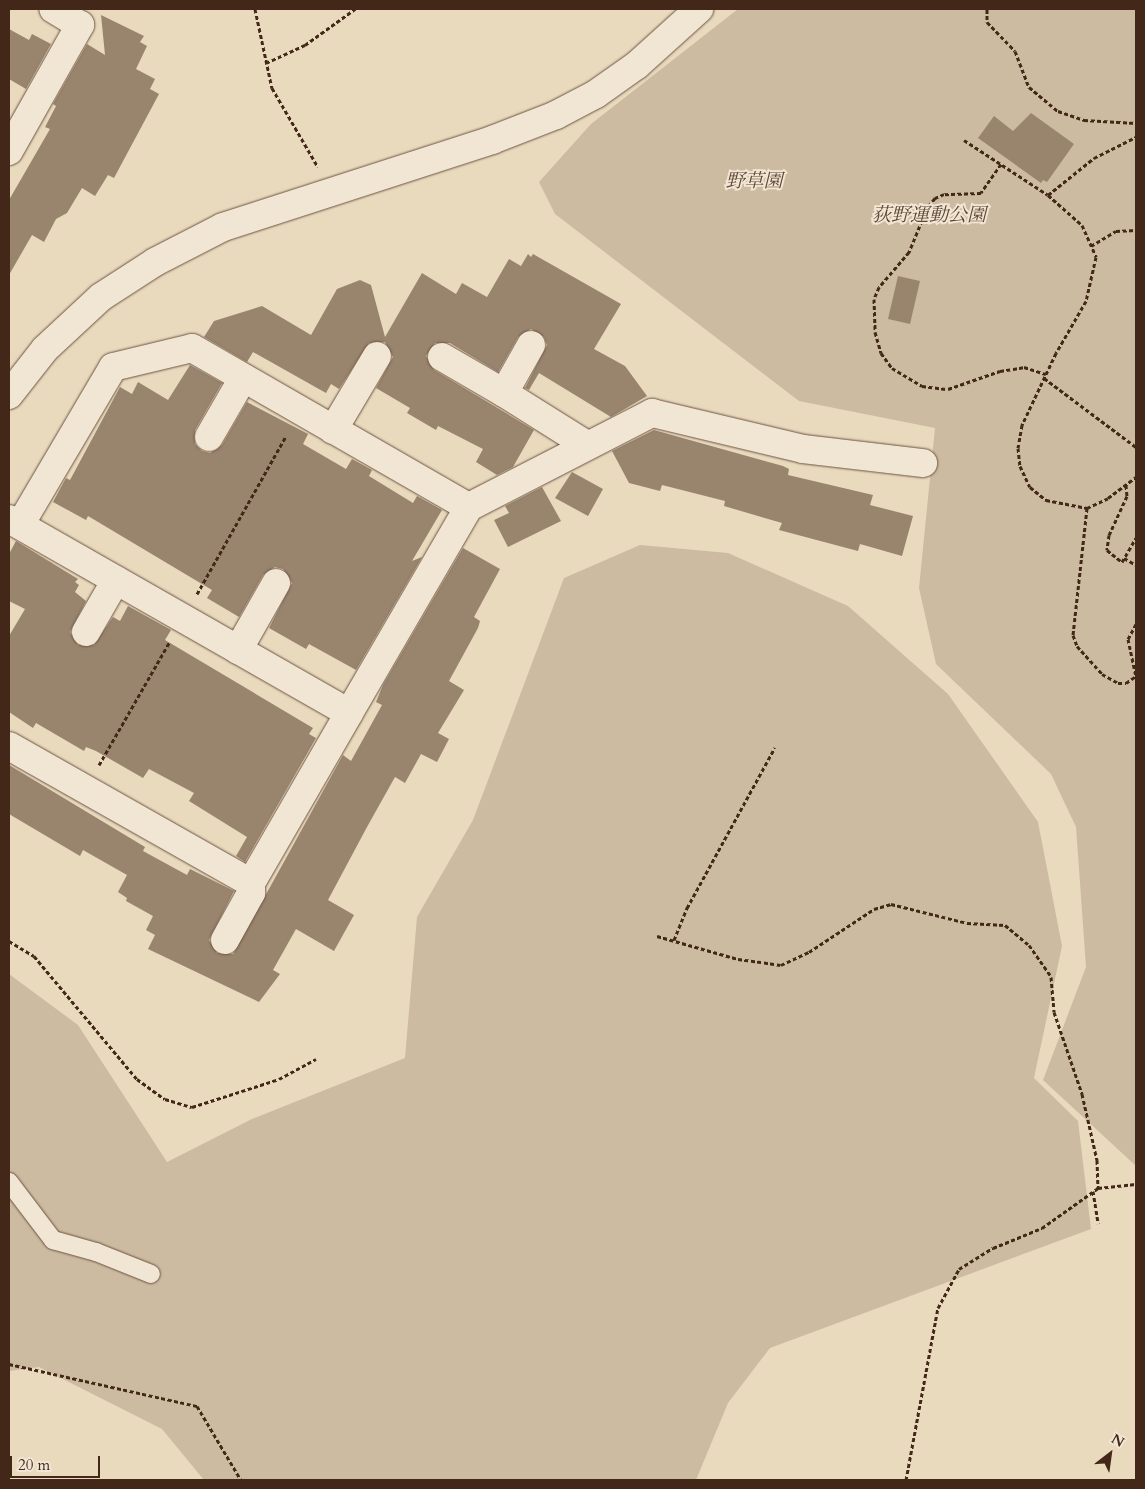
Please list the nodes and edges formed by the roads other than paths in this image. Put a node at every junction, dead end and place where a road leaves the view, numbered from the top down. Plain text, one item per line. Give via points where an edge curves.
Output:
1 (53, 9) edge
2 (699, 9) edge
3 (9, 151) edge
4 (531, 346) dead end
5 (376, 356) dead end
6 (442, 357) dead end
7 (243, 378) junction
8 (504, 393) junction
9 (9, 395) edge
10 (333, 430) junction
11 (209, 437) dead end
12 (587, 445) junction
13 (923, 463) dead end
14 (469, 507) junction
15 (14, 522) edge
16 (116, 580) junction
17 (276, 583) dead end
18 (86, 632) dead end
19 (238, 650) junction
20 (349, 713) junction
21 (9, 746) edge
22 (251, 883) junction
23 (225, 940) dead end
24 (9, 1182) edge
25 (151, 1274) dead end

1 - 3 street via 80,25
2 - 9 street via 638,65 596,94 556,115 474,146 223,226 148,267 101,297 45,349
4 - 8 street
5 - 10 street
6 - 8 street
7 - 10 street
7 - 11 street
7 - 15 street via 192,348 113,367
8 - 12 street
10 - 14 street
12 - 13 street via 652,413 891,472
12 - 14 street
14 - 20 street
15 - 16 street
16 - 18 street
16 - 19 street
17 - 19 street
19 - 20 street
20 - 22 street
21 - 22 street
22 - 23 street via 251,893
24 - 25 lane via 53,1240 96,1252

